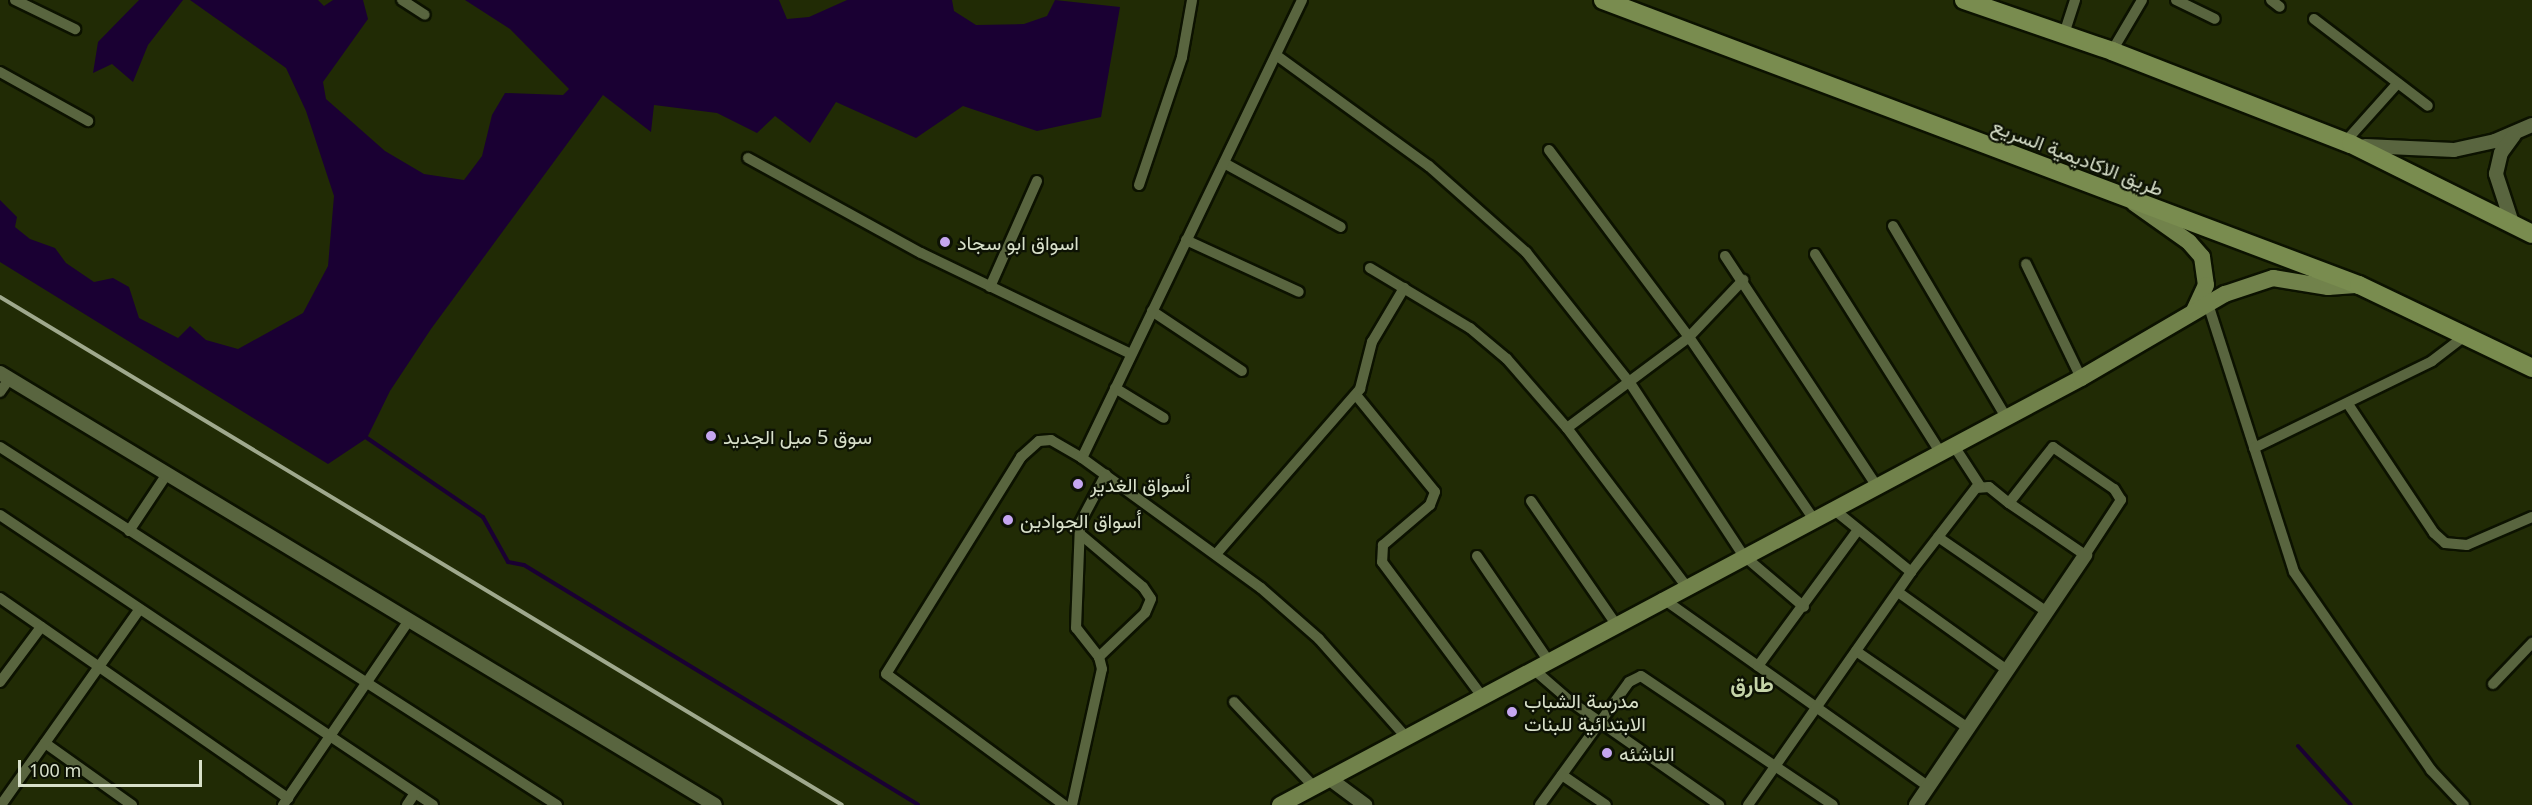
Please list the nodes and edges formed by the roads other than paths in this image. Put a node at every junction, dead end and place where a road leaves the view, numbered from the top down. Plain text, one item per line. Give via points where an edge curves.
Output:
1 (15, 0) edge
2 (402, 0) edge
3 (1192, 0) edge
4 (1302, 0) edge
5 (1603, 0) edge
6 (1964, 0) edge
7 (2075, 0) edge
8 (2142, 0) edge
9 (2176, 0) edge
10 (425, 15) dead end
11 (2215, 19) dead end
12 (2314, 19) dead end
13 (75, 29) dead end
14 (2064, 34) junction
15 (2112, 51) junction
16 (1276, 55) junction
17 (0, 72) edge
18 (2397, 83) junction
19 (2428, 106) dead end
20 (88, 121) dead end
21 (2532, 125) edge
22 (2514, 135) junction
23 (2348, 143) junction
24 (1549, 150) dead end
25 (748, 158) dead end
26 (1224, 163) junction
27 (1037, 181) dead end
28 (1139, 184) dead end
29 (2134, 203) junction
30 (2512, 223) junction
31 (1893, 226) dead end
32 (1341, 227) dead end
33 (2532, 234) edge
34 (1186, 240) junction
35 (1815, 254) dead end
36 (1725, 256) dead end
37 (2026, 264) dead end
38 (1370, 268) dead end
39 (1743, 280) junction
40 (2359, 285) junction
41 (990, 287) junction
42 (1404, 288) junction
43 (1299, 292) dead end
44 (2208, 304) junction
45 (1152, 312) junction
46 (2190, 317) junction
47 (2466, 335) junction
48 (1689, 337) junction
49 (1131, 354) junction
50 (2532, 368) edge
51 (1242, 371) dead end
52 (5, 376) edge
53 (2081, 378) junction
54 (1630, 383) junction
55 (1115, 388) junction
56 (0, 392) edge
57 (1356, 395) junction
58 (2348, 404) junction
59 (2006, 417) junction
60 (1164, 418) dead end
61 (1566, 428) junction
62 (0, 447) edge
63 (2254, 448) junction
64 (1948, 449) junction
65 (1082, 458) junction
66 (167, 474) junction
67 (1106, 474) junction
68 (1876, 485) junction
69 (1980, 486) junction
70 (1531, 501) dead end
71 (2009, 503) junction
72 (1832, 508) junction
73 (0, 515) edge
74 (2532, 517) edge
75 (1813, 518) junction
76 (1858, 530) junction
77 (129, 531) junction
78 (1080, 534) junction
79 (1938, 537) junction
80 (1217, 553) junction
81 (1743, 555) junction
82 (2085, 555) junction
83 (1477, 556) dead end
84 (1911, 572) junction
85 (1686, 586) junction
86 (1898, 592) junction
87 (0, 598) edge
88 (1662, 598) junction
89 (1804, 607) junction
90 (140, 609) junction
91 (2047, 612) junction
92 (409, 620) junction
93 (1616, 624) junction
94 (41, 627) junction
95 (2532, 643) edge
96 (1856, 651) junction
97 (1099, 657) junction
98 (1548, 660) junction
99 (1758, 666) junction
100 (98, 668) junction
101 (1532, 668) junction
102 (2007, 670) junction
103 (368, 680) junction
104 (0, 682) edge
105 (2493, 684) dead end
106 (1482, 696) junction
107 (1234, 702) dead end
108 (1817, 708) junction
109 (1601, 722) junction
110 (1968, 728) junction
111 (330, 736) junction
112 (1406, 737) junction
113 (45, 743) junction
114 (1778, 765) junction
115 (1562, 775) junction
116 (1330, 779) junction
117 (1928, 786) junction
118 (1314, 788) junction
119 (415, 793) junction
120 (285, 801) edge
121 (3, 804) edge
122 (132, 805) edge
123 (407, 805) edge
124 (433, 805) edge
125 (557, 805) edge
126 (714, 805) edge
127 (1064, 805) edge
128 (1072, 805) edge
129 (1280, 805) edge
130 (1365, 805) edge
131 (1540, 805) edge
132 (1606, 805) edge
133 (1719, 805) edge
134 (1748, 805) edge
135 (1833, 805) edge
136 (1916, 805) edge
137 (2464, 805) edge

1 - 13 street
2 - 10 street
3 - 28 street via 1182,57
4 - 16 street
5 - 29 highway, طريق الاكاديمية السريع
6 - 14 highway
7 - 14 street
8 - 15 street
9 - 11 street
12 - 18 street
14 - 15 highway
15 - 23 highway
16 - 26 street
16 - 54 street via 1429,166 1493,222 1563,293
17 - 20 street
18 - 19 street
18 - 23 street
21 - 22 street
22 - 23 street via 2454,150 2407,151
22 - 30 street via 2502,153 2496,174
23 - 30 highway
24 - 48 street
25 - 41 street
26 - 32 street
26 - 34 street
27 - 41 street
29 - 40 highway, طريق الاكاديمية السريع
29 - 46 main road via 2189,242 2202,256 2206,285
30 - 33 highway
31 - 59 street
34 - 43 street
34 - 45 street
35 - 64 street
36 - 39 street
37 - 53 street
38 - 42 street
39 - 48 street
39 - 68 street
40 - 44 main road via 2337,287 2273,278 2245,285
40 - 47 highway, طريق الاكاديمية السريع
41 - 49 street
42 - 57 street via 1372,342
42 - 61 street via 1495,347
44 - 46 main road
44 - 63 street
45 - 49 street
45 - 51 street
46 - 53 main road
47 - 50 highway, طريق الاكاديمية السريع
47 - 58 street via 2441,356
48 - 54 street
48 - 75 street
49 - 55 street
52 - 56 street
52 - 66 street
53 - 59 main road
54 - 61 street
54 - 81 street
55 - 60 street
55 - 65 street
57 - 80 street
57 - 106 street via 1436,492 1430,505 1383,545 1382,562
58 - 63 street
58 - 74 street via 2434,533 2445,543 2467,545
59 - 64 main road
61 - 85 street
62 - 77 street
63 - 137 street via 2284,550 2306,593 2389,703 2432,770
64 - 68 main road
64 - 69 street
65 - 67 street
65 - 127 street via 1051,441 1028,447 886,674
66 - 77 street
66 - 92 street
67 - 78 street via 1082,515
67 - 80 street
68 - 72 main road
69 - 71 street
69 - 79 street
70 - 93 street
71 - 82 street
71 - 82 street via 2048,450 2063,451 2114,489 2121,500
72 - 75 main road
72 - 76 street
73 - 90 street
75 - 81 main road
76 - 84 street
76 - 89 street
77 - 103 street
78 - 97 street via 1076,628
78 - 97 street via 1143,587 1150,599 1145,613
79 - 84 street
79 - 91 street
80 - 112 street via 1319,639
81 - 85 main road
81 - 89 street
82 - 91 street
83 - 98 street
84 - 86 street
85 - 88 main road
86 - 96 street
86 - 102 street
87 - 94 street
88 - 93 main road
88 - 99 street
89 - 99 street
90 - 100 street
90 - 111 street
91 - 102 street
92 - 103 street
92 - 126 street
93 - 98 main road
94 - 100 street
94 - 104 street
95 - 105 street
96 - 108 street
96 - 110 street
97 - 128 street via 1102,669
98 - 101 main road
99 - 108 street
100 - 113 street
100 - 120 street
101 - 106 main road
101 - 109 street
102 - 110 street
103 - 111 street
103 - 125 street
106 - 112 main road
107 - 118 street
108 - 114 street
108 - 117 street
109 - 114 street via 1629,682 1647,676
109 - 115 street
109 - 133 street
110 - 117 street
111 - 119 street
111 - 120 street
112 - 116 main road
113 - 121 street
113 - 122 street
114 - 134 street
114 - 135 street
115 - 131 street
115 - 132 street
116 - 118 main road
116 - 130 street
117 - 136 street
118 - 129 main road
119 - 123 street
119 - 124 street

